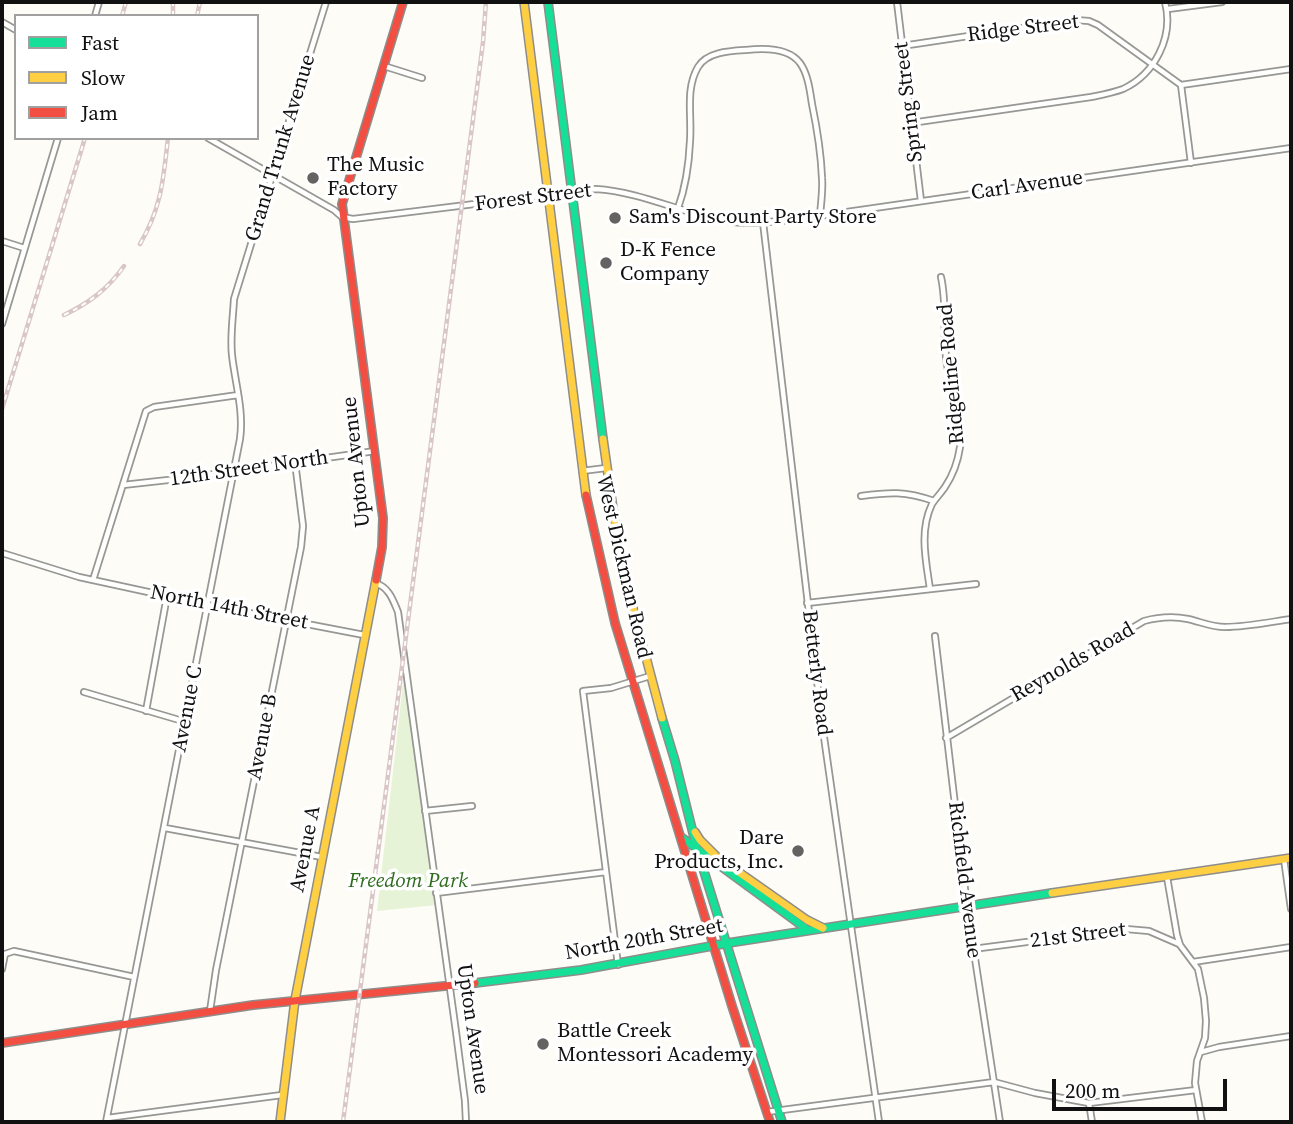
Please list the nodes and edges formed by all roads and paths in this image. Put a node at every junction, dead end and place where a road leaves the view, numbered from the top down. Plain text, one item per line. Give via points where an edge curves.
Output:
1 (326, 2) edge
2 (403, 2) edge
3 (524, 2) edge
4 (548, 2) edge
5 (897, 2) edge
6 (1165, 2) edge
7 (1222, 2) edge
8 (1167, 9) junction
9 (902, 46) junction
10 (1152, 65) junction
11 (384, 66) junction
12 (1291, 69) edge
13 (422, 78) dead end
14 (1181, 85) junction
15 (911, 123) junction
16 (57, 140) edge
17 (211, 140) edge
18 (1291, 148) edge
19 (1191, 163) junction
20 (272, 175) junction
21 (571, 192) junction
22 (548, 194) junction
23 (921, 201) junction
24 (678, 208) junction
25 (820, 215) junction
26 (342, 217) junction
27 (763, 222) junction
28 (2, 241) edge
29 (24, 248) junction
30 (941, 277) dead end
31 (236, 294) joint
32 (2, 324) edge
33 (239, 395) junction
34 (375, 451) junction
35 (295, 462) junction
36 (607, 468) junction
37 (234, 471) junction
38 (582, 471) junction
39 (122, 485) junction
40 (861, 496) dead end
41 (934, 501) junction
42 (2, 553) edge
43 (93, 580) junction
44 (374, 583) junction
45 (976, 584) dead end
46 (930, 589) junction
47 (167, 596) junction
48 (807, 603) junction
49 (208, 605) junction
50 (286, 619) junction
51 (1291, 620) edge
52 (364, 635) junction
53 (935, 636) dead end
54 (650, 676) junction
55 (632, 681) junction
56 (84, 692) dead end
57 (146, 710) junction
58 (186, 722) junction
59 (946, 738) junction
60 (472, 806) dead end
61 (425, 811) junction
62 (692, 827) junction
63 (165, 828) junction
64 (680, 836) junction
65 (243, 843) junction
66 (696, 849) junction
67 (322, 857) junction
68 (1288, 859) edge
69 (606, 872) junction
70 (1167, 877) junction
71 (436, 893) junction
72 (967, 906) junction
73 (1291, 909) edge
74 (851, 923) junction
75 (823, 928) junction
76 (808, 930) junction
77 (725, 943) junction
78 (1180, 944) junction
79 (714, 945) junction
80 (1291, 947) edge
81 (973, 948) junction
82 (3, 960) edge
83 (1193, 962) junction
84 (618, 964) junction
85 (2, 969) edge
86 (134, 977) junction
87 (449, 985) junction
88 (295, 1000) junction
89 (210, 1011) junction
90 (126, 1025) junction
91 (1291, 1036) edge
92 (2, 1043) edge
93 (1201, 1052) junction
94 (994, 1082) junction
95 (1196, 1090) junction
96 (282, 1096) junction
97 (875, 1097) junction
98 (1089, 1103) junction
99 (779, 1110) junction
100 (767, 1112) junction
101 (107, 1120) edge
102 (280, 1122) edge
103 (466, 1122) edge
104 (770, 1122) edge
105 (782, 1122) edge
106 (879, 1122) edge
107 (1000, 1122) edge
108 (1092, 1122) edge
109 (1202, 1122) edge

1 - 20 street, Grand Trunk Avenue
2 - 11 main road, Upton Avenue
3 - 22 main road, West Dickman Road
4 - 21 main road, West Dickman Road
5 - 9 street, Spring Street
6 - 8 street
7 - 8 street
8 - 10 street via 1164,40
9 - 10 street, Ridge Street via 1090,21
9 - 15 street, Spring Street
10 - 14 street, Ridge Street
10 - 15 street via 1113,92
11 - 13 street
11 - 26 main road, Upton Avenue
12 - 14 street
14 - 19 street
15 - 23 street, Spring Street
16 - 29 street
17 - 20 street
18 - 19 street, Carl Avenue
19 - 23 street, Carl Avenue
20 - 26 street
20 - 31 street, Grand Trunk Avenue
21 - 22 street, Forest Street
21 - 24 street, Forest Street via 616,191
21 - 36 main road, West Dickman Road
22 - 26 street, Forest Street via 366,219
22 - 38 main road, West Dickman Road
23 - 25 street, Carl Avenue
24 - 25 street via 688,169 690,88 699,64 720,53 766,48 800,62 806,76 819,145
24 - 27 street, Forest Street via 736,223
25 - 27 street, Carl Avenue
26 - 34 main road, Upton Avenue
27 - 48 street, Betterly Road
28 - 29 street
29 - 32 street
30 - 41 street, Ridgeline Road via 946,296 946,355 960,447 953,471
31 - 33 street, Avenue C via 231,340
33 - 37 street, Avenue C via 242,426
33 - 39 street via 149,408
34 - 35 street, 12th Street North
34 - 44 main road, Upton Avenue via 383,518
35 - 37 street, 12th Street North
35 - 50 street, Avenue B via 303,526
36 - 38 street
36 - 54 main road, West Dickman Road
37 - 39 street, 12th Street North
37 - 49 street, Avenue C
38 - 55 main road, West Dickman Road via 599,558
39 - 43 street
40 - 41 street via 906,493
41 - 46 street, Ridgeline Road via 925,537
42 - 43 street, North 14th Street
43 - 47 street, North 14th Street
44 - 52 main road, Avenue A
44 - 61 street, Upton Avenue via 386,589 398,612
45 - 46 street
46 - 48 street
47 - 49 street, North 14th Street
47 - 57 street
48 - 74 street, Betterly Road
49 - 50 street, North 14th Street
49 - 58 street, Avenue C
50 - 52 street, North 14th Street
50 - 65 street, Avenue B
51 - 59 street, Reynolds Road via 1226,627 1173,617 1144,621
52 - 67 main road, Avenue A
53 - 59 street, Richfield Avenue
54 - 55 street
54 - 62 main road, West Dickman Road
55 - 64 main road, West Dickman Road
55 - 69 street via 583,691
56 - 57 street
57 - 58 street
58 - 63 street, Avenue C
59 - 72 street, Richfield Avenue
60 - 61 street
61 - 71 street, Upton Avenue
62 - 66 main road, West Dickman Road
62 - 75 main road via 716,856
63 - 65 street
63 - 86 street, Avenue C
64 - 66 main road
64 - 79 main road, West Dickman Road
65 - 67 street
65 - 89 street, Avenue B
66 - 76 main road
66 - 77 main road, West Dickman Road
67 - 88 main road, Avenue A
68 - 70 main road, North 20th Street
68 - 73 street
69 - 71 street
69 - 84 street
70 - 72 main road, North 20th Street
70 - 78 street
71 - 87 street, Upton Avenue
72 - 74 main road, North 20th Street
72 - 81 street, Richfield Avenue
74 - 75 main road, North 20th Street
74 - 97 street, Betterly Road
75 - 76 main road, North 20th Street
76 - 77 main road, North 20th Street
77 - 79 main road, North 20th Street
77 - 99 main road, West Dickman Road
78 - 81 street, 21st Street via 1149,931 1126,929
78 - 83 street
79 - 84 main road, North 20th Street
79 - 100 main road, West Dickman Road
80 - 83 street
81 - 94 street, Richfield Avenue
82 - 85 street
82 - 86 street via 9,952 19,952
83 - 93 street via 1206,1021
84 - 87 main road, North 20th Street
86 - 90 street, Avenue C
87 - 88 main road, North 20th Street
87 - 103 street, Upton Avenue
88 - 89 main road, North 20th Street
88 - 96 main road, Avenue A
89 - 90 main road, North 20th Street
90 - 92 main road, North 20th Street
90 - 101 street, Avenue C
91 - 93 street
93 - 95 street via 1195,1070
94 - 97 street
94 - 98 street
94 - 107 street, Richfield Avenue
95 - 98 street
95 - 109 street
96 - 101 street
96 - 102 main road, Avenue A
97 - 99 street
97 - 106 street, Betterly Road
98 - 108 street
99 - 100 street
99 - 105 main road, West Dickman Road
100 - 104 main road, West Dickman Road

